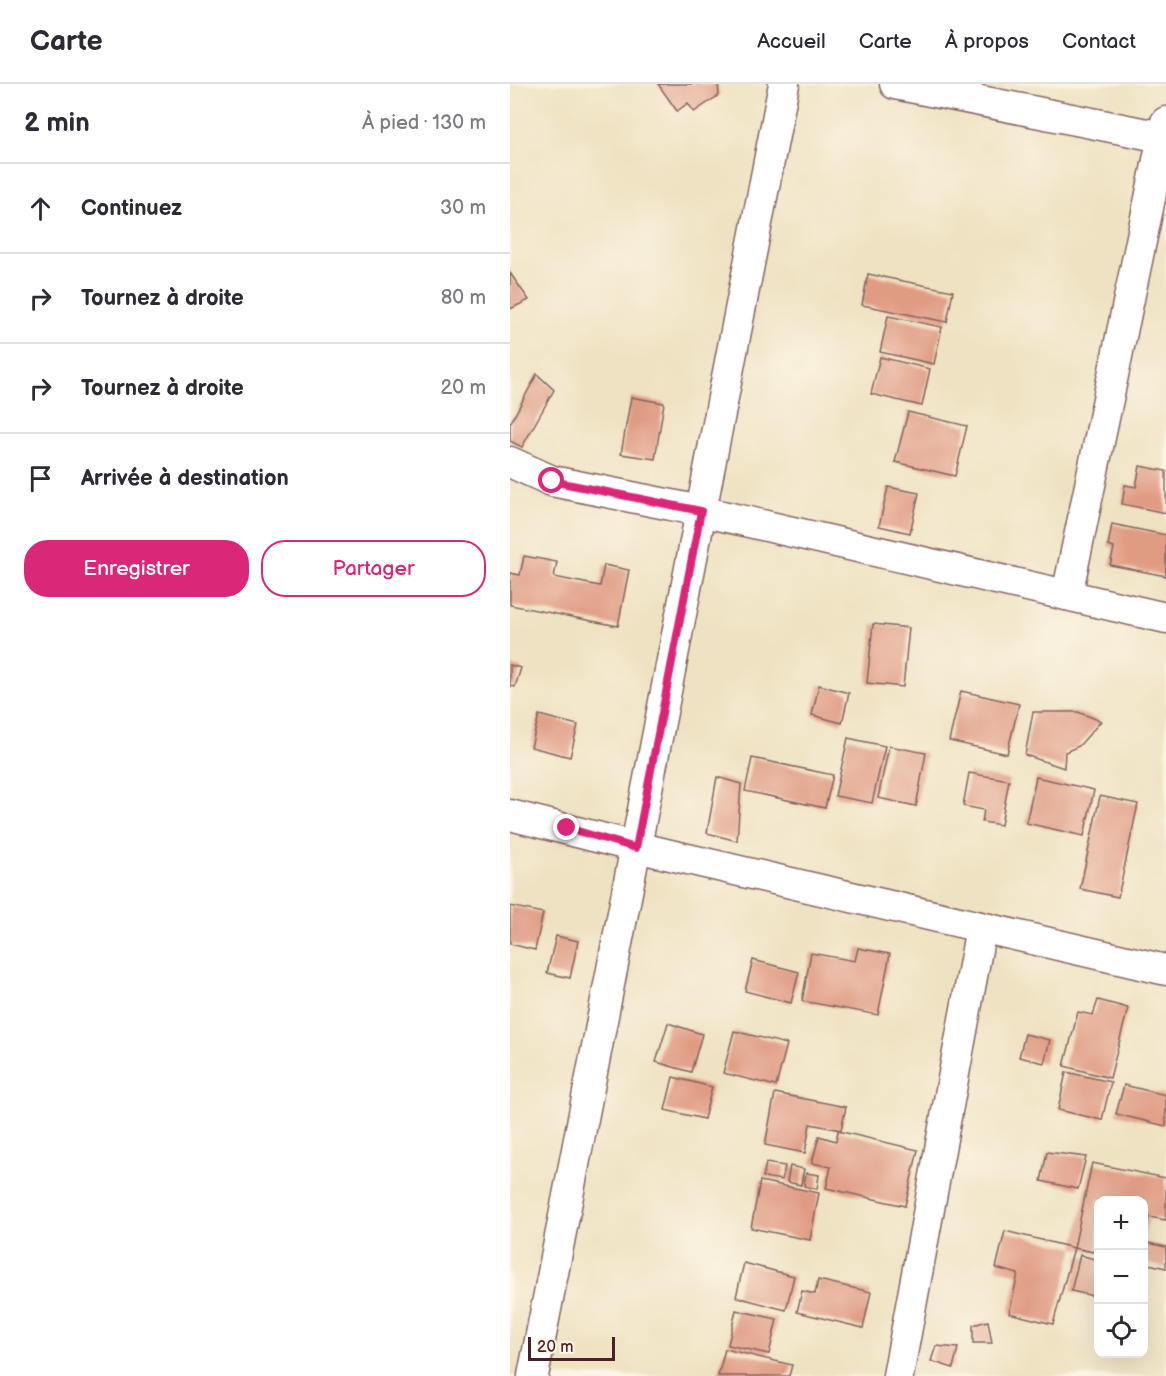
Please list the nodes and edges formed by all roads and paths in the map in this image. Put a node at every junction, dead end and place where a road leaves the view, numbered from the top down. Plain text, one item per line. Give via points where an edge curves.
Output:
1 (784, 84) edge
2 (895, 84) edge
3 (1164, 130) edge
4 (510, 462) edge
5 (701, 511) junction
6 (1067, 595) junction
7 (1166, 618) edge
8 (510, 815) edge
9 (636, 848) junction
10 (981, 928) junction
11 (1166, 970) edge
12 (533, 1376) edge
13 (898, 1376) edge

1 - 5 street
2 - 3 street
3 - 6 street
4 - 5 street via 552,481
5 - 6 street
5 - 9 street
6 - 7 street
8 - 9 street
9 - 10 street
9 - 12 street
10 - 11 street
10 - 13 street

